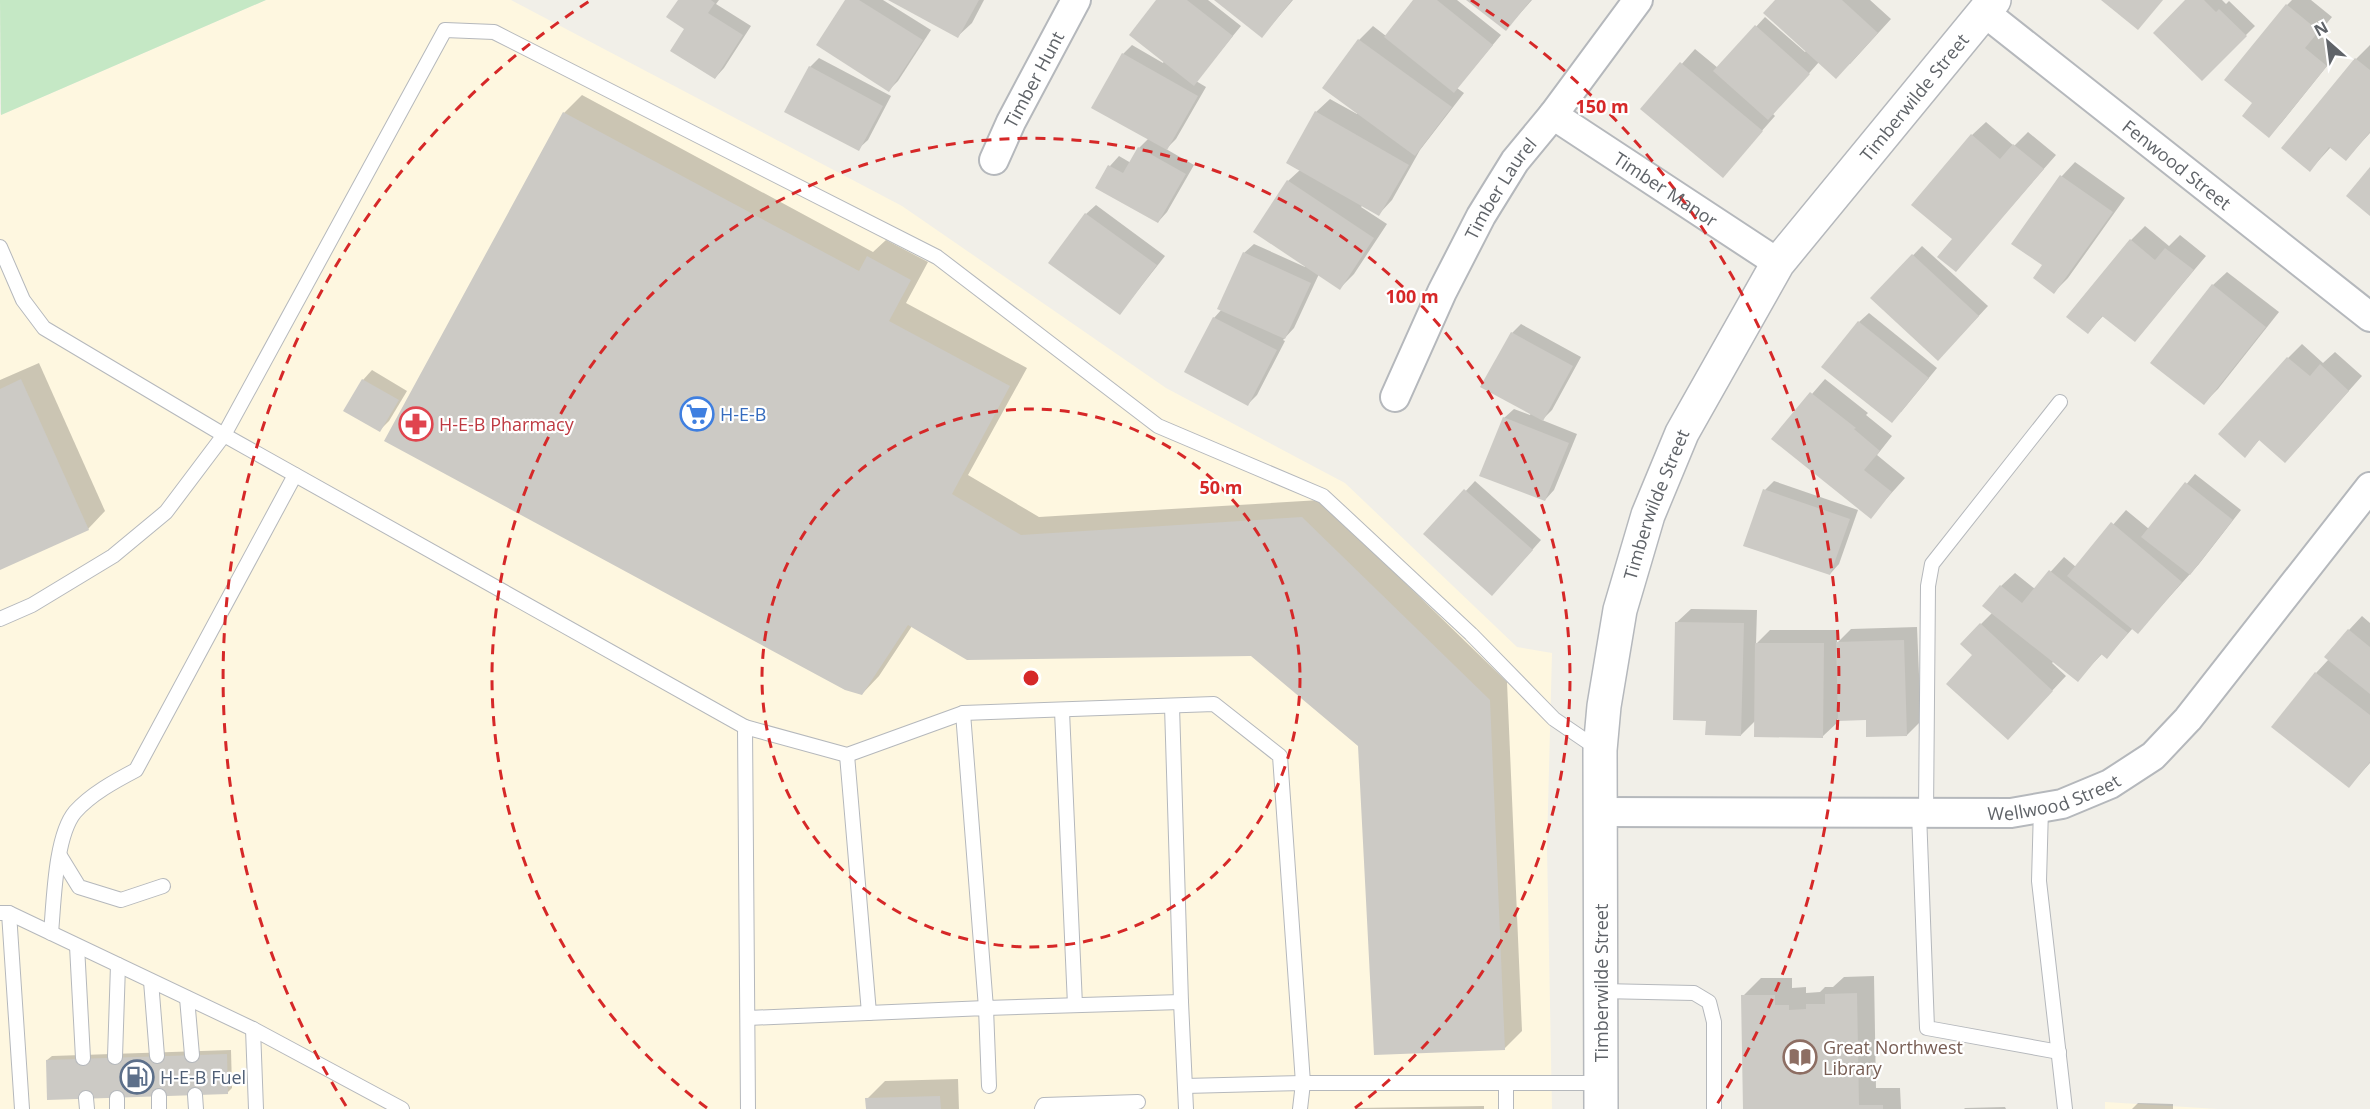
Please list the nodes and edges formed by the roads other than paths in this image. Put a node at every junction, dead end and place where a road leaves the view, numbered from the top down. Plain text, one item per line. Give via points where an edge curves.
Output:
1 (1076, 0) edge
2 (1638, 0) edge
3 (1989, 6) edge
4 (1553, 115) junction
5 (994, 160) dead end
6 (0, 247) edge
7 (1778, 263) junction
8 (2370, 317) edge
9 (1395, 397) dead end
10 (2060, 402) dead end
11 (224, 435) junction
12 (295, 475) junction
13 (2370, 487) edge
14 (0, 619) edge
15 (1172, 706) junction
16 (1062, 711) junction
17 (963, 713) junction
18 (745, 727) junction
19 (1600, 750) junction
20 (847, 755) junction
21 (2041, 808) junction
22 (1600, 812) junction
23 (1922, 813) junction
24 (60, 856) junction
25 (163, 886) dead end
26 (5, 913) edge
27 (51, 933) junction
28 (77, 946) junction
29 (118, 965) junction
30 (151, 981) junction
31 (1601, 991) junction
32 (187, 998) junction
33 (1181, 1002) junction
34 (1075, 1005) junction
35 (986, 1008) junction
36 (869, 1013) junction
37 (748, 1018) junction
38 (253, 1029) junction
39 (2059, 1052) junction
40 (192, 1055) dead end
41 (157, 1056) dead end
42 (116, 1057) dead end
43 (83, 1058) dead end
44 (1303, 1083) junction
45 (1506, 1083) junction
46 (989, 1086) dead end
47 (1185, 1086) junction
48 (1601, 1096) edge
49 (1138, 1102) dead end
50 (22, 1109) edge
51 (256, 1109) edge
52 (402, 1109) edge
53 (748, 1109) edge
54 (1042, 1109) edge
55 (1186, 1109) edge
56 (1300, 1109) edge
57 (1506, 1109) edge
58 (1714, 1109) edge
59 (2065, 1109) edge

1 - 5 street, Timber Hunt
2 - 4 street, Timber Laurel
3 - 7 street, Timberwilde Street
3 - 8 street, Fenwood Street
4 - 7 street, Timber Manor
4 - 9 street, Timber Laurel via 1515,161 1481,216
6 - 11 lane via 23,300 44,328
7 - 19 street, Timberwilde Street via 1682,433 1648,515 1620,610
10 - 23 lane via 1932,564 1928,586
11 - 12 lane
11 - 14 lane via 166,512 113,556 32,605
11 - 19 lane via 445,30 494,33 937,257 1158,426 1323,496 1471,634 1554,719
12 - 18 lane
12 - 24 lane via 136,770 111,783 75,812 61,840
13 - 21 street, Wellwood Street via 2188,719 2153,756 2110,784 2062,804
15 - 16 lane
15 - 33 lane
15 - 44 lane via 1214,704 1280,756
16 - 17 lane
16 - 34 lane
17 - 20 lane
17 - 35 lane
18 - 20 lane
18 - 37 lane
19 - 22 street, Timberwilde Street
20 - 36 lane
21 - 23 street, Wellwood Street via 2012,813
21 - 39 lane via 2039,881
22 - 23 street, Wellwood Street
22 - 31 street, Timberwilde Street
23 - 39 lane via 1927,1028
24 - 25 lane via 79,887 121,900
24 - 27 lane
26 - 27 lane
26 - 50 lane
27 - 28 lane
28 - 29 lane
28 - 43 lane
29 - 30 lane
29 - 42 lane
30 - 32 lane
30 - 41 lane
31 - 48 street, Timberwilde Street
31 - 58 lane via 1694,993 1709,1002 1714,1022
32 - 38 lane
32 - 40 lane
33 - 34 lane
33 - 47 lane
34 - 35 lane
35 - 36 lane
35 - 46 lane
36 - 37 lane
37 - 53 lane
38 - 51 lane
38 - 52 lane
39 - 59 lane
44 - 45 lane
44 - 47 lane
44 - 56 lane
45 - 48 lane
45 - 57 lane
47 - 55 lane
49 - 54 lane via 1044,1105

